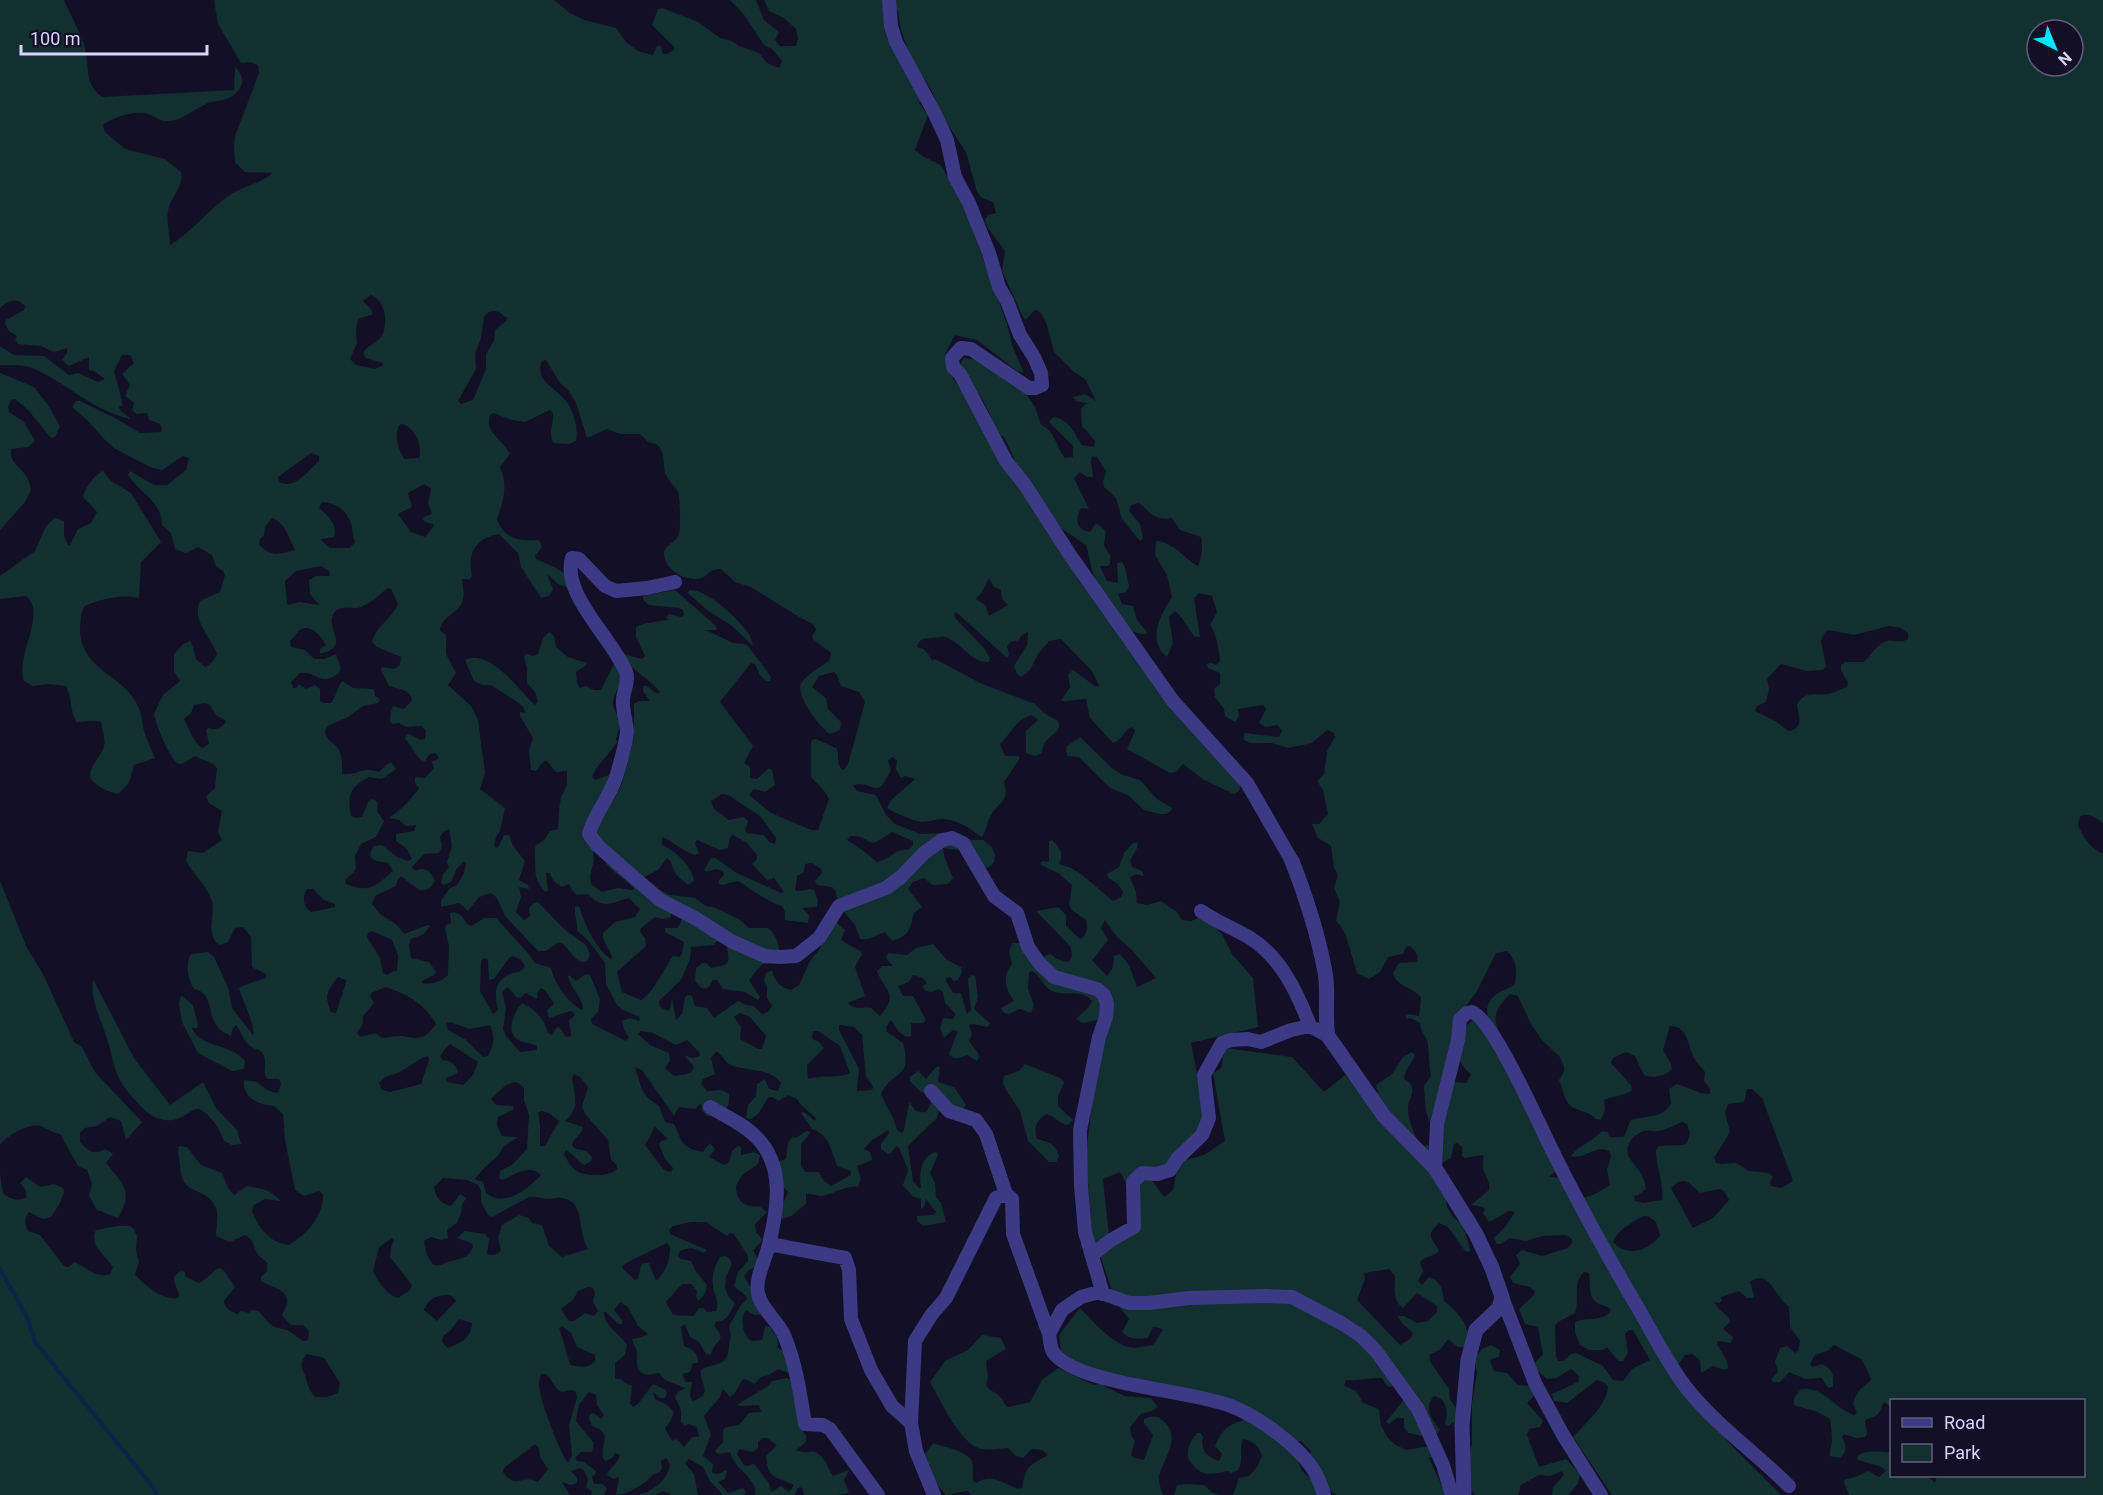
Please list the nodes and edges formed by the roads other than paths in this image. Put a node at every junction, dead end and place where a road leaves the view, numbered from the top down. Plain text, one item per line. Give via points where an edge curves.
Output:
1 (889, 0) edge
2 (675, 582) dead end
3 (1292, 861) joint
4 (1201, 911) dead end
5 (1310, 1026) junction
6 (1328, 1036) junction
7 (932, 1091) dead end
8 (710, 1107) dead end
9 (1435, 1168) junction
10 (1006, 1194) junction
11 (770, 1244) junction
12 (1092, 1255) junction
13 (1103, 1294) junction
14 (1502, 1296) junction
15 (1049, 1334) junction
16 (911, 1423) junction
17 (1787, 1491) edge
18 (878, 1495) edge
19 (934, 1495) edge
20 (1324, 1495) edge
21 (1452, 1495) edge
22 (1464, 1495) edge
23 (1601, 1495) edge

1 - 3 street via 896,42 947,140 955,177 969,203 1020,335 1041,373 1042,385 1029,388 971,349 956,352 952,358 954,367 1006,461 1070,555 1173,701 1247,783
2 - 12 street via 616,591 605,586 579,559 572,558 569,569 582,604 627,674 623,699 627,734 616,778 589,834 660,900 731,941 765,956 780,957 796,956 819,938 840,906 886,888 942,840 951,838 963,843 994,896 1017,913 1028,947 1040,964 1054,977 1097,989 1107,1004 1080,1130 1082,1205
3 - 6 street via 1305,893 1325,972
4 - 5 street via 1263,947 1284,973
5 - 6 street
5 - 12 street via 1261,1042 1248,1039 1222,1043 1204,1075 1209,1118 1202,1135 1170,1170 1142,1173 1133,1182 1134,1227
6 - 9 street via 1384,1116
7 - 10 street via 950,1111 976,1120 986,1134
8 - 11 street via 756,1137 774,1161 777,1189
9 - 14 street via 1476,1233
9 - 17 street via 1437,1124 1460,1019 1472,1012 1499,1046 1576,1197 1684,1384 1771,1481
10 - 15 street via 1012,1199 1013,1234
10 - 16 street via 996,1198 946,1298 915,1341
11 - 16 street via 845,1258 851,1319 871,1370 892,1406
11 - 18 street via 758,1294 783,1333 805,1424 830,1429
12 - 13 street
13 - 15 street via 1081,1298 1062,1310
13 - 21 street via 1129,1303 1292,1297 1325,1314 1361,1336 1376,1351 1418,1408
14 - 22 street via 1499,1308 1476,1330 1468,1360 1462,1425
14 - 23 street via 1535,1383
15 - 20 street via 1053,1351 1073,1368 1232,1406 1262,1422 1301,1453 1316,1473
16 - 19 street via 916,1451

